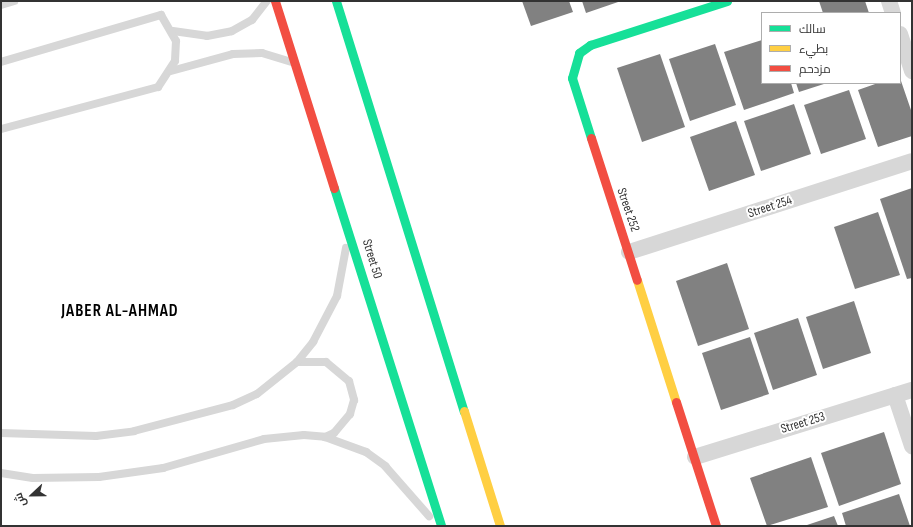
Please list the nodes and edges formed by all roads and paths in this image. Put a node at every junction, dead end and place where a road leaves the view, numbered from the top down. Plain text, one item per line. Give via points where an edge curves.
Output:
1 (14, 1) edge
2 (267, 1) edge
3 (275, 1) edge
4 (336, 1) edge
5 (727, 1) edge
6 (889, 1) edge
7 (1, 5) edge
8 (893, 12) edge
9 (173, 31) junction
10 (901, 37) edge
11 (1, 62) edge
12 (295, 63) junction
13 (171, 71) junction
14 (912, 71) edge
15 (2, 129) edge
16 (912, 161) edge
17 (346, 219) junction
18 (629, 252) junction
19 (297, 362) junction
20 (912, 390) edge
21 (895, 395) junction
22 (1, 433) edge
23 (325, 437) junction
24 (912, 446) edge
25 (695, 457) junction
26 (1, 473) edge
27 (436, 526) edge
28 (441, 526) edge
29 (500, 526) edge
30 (716, 526) edge

1 - 7 lane
2 - 9 lane via 252,20 232,31 207,36
3 - 12 main road, Street 50
4 - 29 main road
5 - 18 main road, Street 252 via 590,45 579,53 573,65 575,95
6 - 8 street
9 - 11 lane via 161,15
9 - 13 lane via 177,51
10 - 14 street
12 - 13 lane via 262,53 233,54
12 - 17 main road, Street 50
13 - 15 lane via 158,87
16 - 18 street, Street 254
17 - 19 lane via 347,245 337,296 314,342
17 - 28 main road, Street 50
18 - 25 main road, Street 252
19 - 22 lane via 251,397 172,424 96,436
19 - 23 lane via 326,362 349,381 354,400 350,414 334,433
20 - 21 street, Street 253
21 - 24 street
21 - 25 street, Street 253
23 - 26 lane via 304,435 264,439 163,468 99,477 33,478
23 - 27 lane via 366,452 385,466 420,501
25 - 30 main road, Street 252

